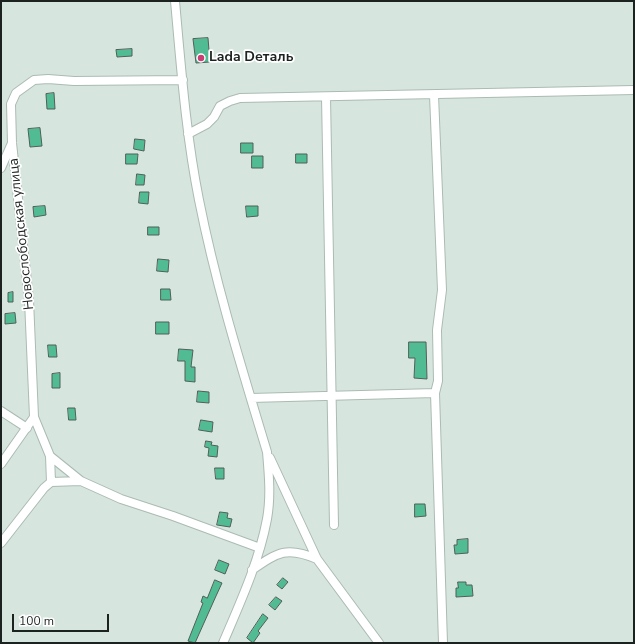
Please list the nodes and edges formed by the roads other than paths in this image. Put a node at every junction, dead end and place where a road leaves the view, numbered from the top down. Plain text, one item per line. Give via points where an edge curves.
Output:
1 (175, 1) edge
2 (183, 80) junction
3 (634, 90) edge
4 (434, 95) junction
5 (326, 97) junction
6 (188, 134) junction
7 (12, 143) junction
8 (1, 168) edge
9 (435, 393) junction
10 (331, 396) junction
11 (251, 398) junction
12 (1, 411) edge
13 (34, 417) junction
14 (27, 428) junction
15 (267, 452) junction
16 (50, 456) junction
17 (1, 464) edge
18 (51, 482) junction
19 (81, 482) junction
20 (334, 525) dead end
21 (1, 543) edge
22 (260, 548) junction
23 (318, 559) junction
24 (252, 570) junction
25 (223, 643) edge
26 (379, 643) edge
27 (443, 643) edge

1 - 2 street
2 - 6 street
2 - 7 street, Новослободская улица via 34,80 16,93 11,104
3 - 4 street
4 - 5 street
4 - 9 street via 442,290 437,330 438,381
5 - 6 street via 240,98 220,106 214,118
5 - 10 street
6 - 11 street via 215,274
7 - 8 street
7 - 13 street, Новослободская улица via 29,300
9 - 10 street
9 - 27 street
10 - 11 street
10 - 20 street
11 - 15 street
12 - 14 street
13 - 14 street
13 - 16 street, Новослободская улица
14 - 17 street
15 - 22 street via 269,498
15 - 23 street
16 - 18 street
16 - 19 street
18 - 19 street
18 - 21 street
19 - 22 street via 121,499
22 - 24 street
23 - 24 street via 302,552 289,551 269,558
23 - 26 street
24 - 25 street

